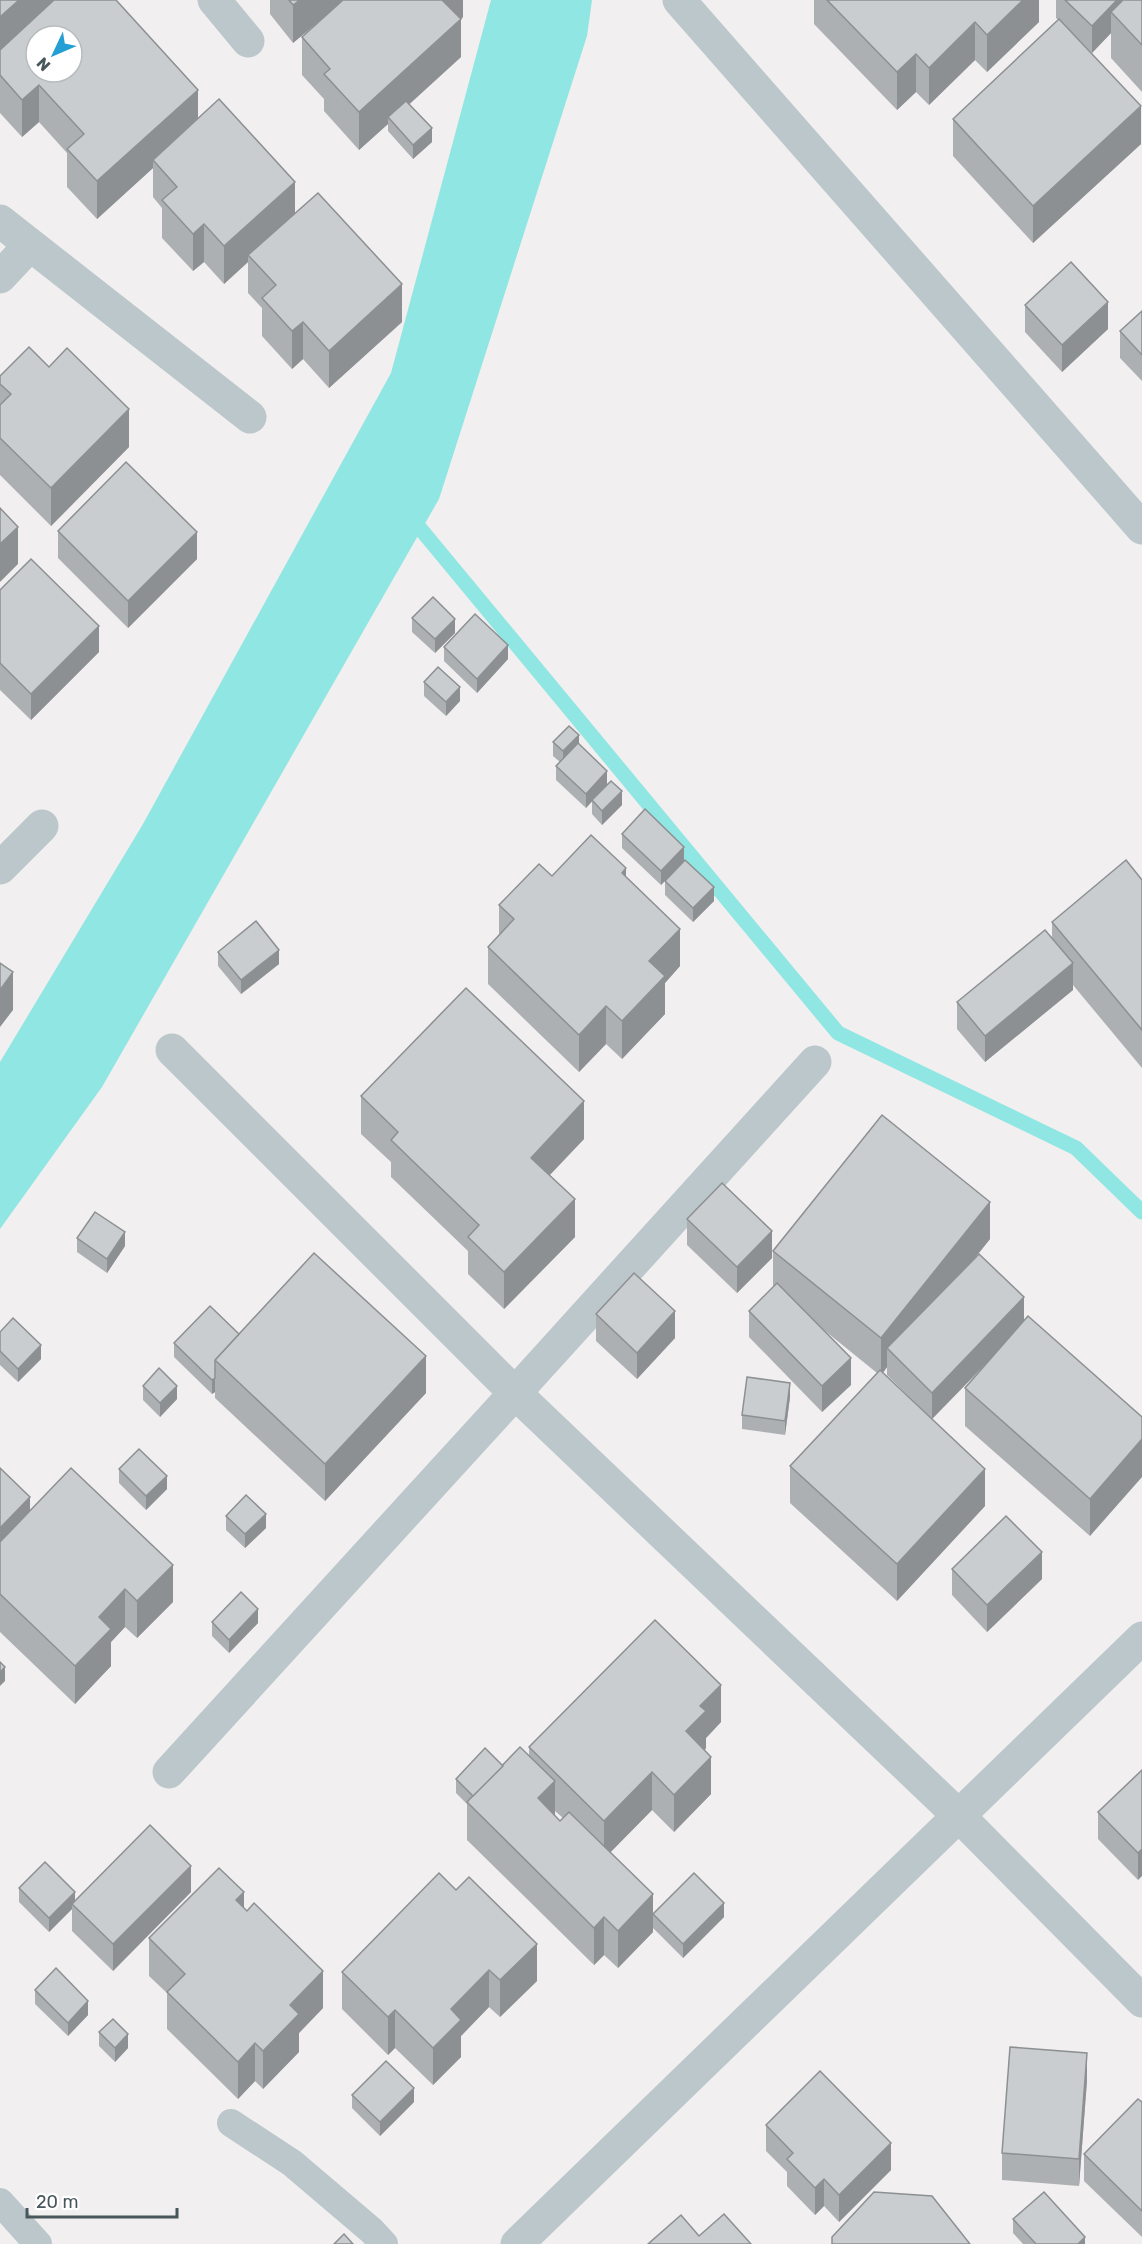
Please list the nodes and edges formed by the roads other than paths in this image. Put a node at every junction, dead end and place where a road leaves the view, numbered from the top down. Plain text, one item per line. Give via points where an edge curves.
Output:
1 (214, 0) edge
2 (679, 0) edge
3 (248, 41) dead end
4 (0, 221) edge
5 (30, 245) junction
6 (0, 277) edge
7 (250, 417) dead end
8 (1142, 528) edge
9 (42, 826) dead end
10 (0, 868) edge
11 (172, 1050) dead end
12 (815, 1062) dead end
13 (515, 1393) junction
14 (1142, 1638) edge
15 (169, 1772) dead end
16 (960, 1817) junction
17 (1142, 2001) edge
18 (231, 2123) dead end
19 (0, 2202) edge
20 (38, 2244) edge
21 (384, 2244) edge
22 (517, 2244) edge

1 - 3 street
2 - 8 street
4 - 5 street
5 - 6 street
5 - 7 street
9 - 10 street
11 - 13 street
12 - 13 street
13 - 15 street
13 - 16 street
14 - 16 street
16 - 17 street
16 - 22 street
18 - 21 lane via 292,2163
19 - 20 lane

